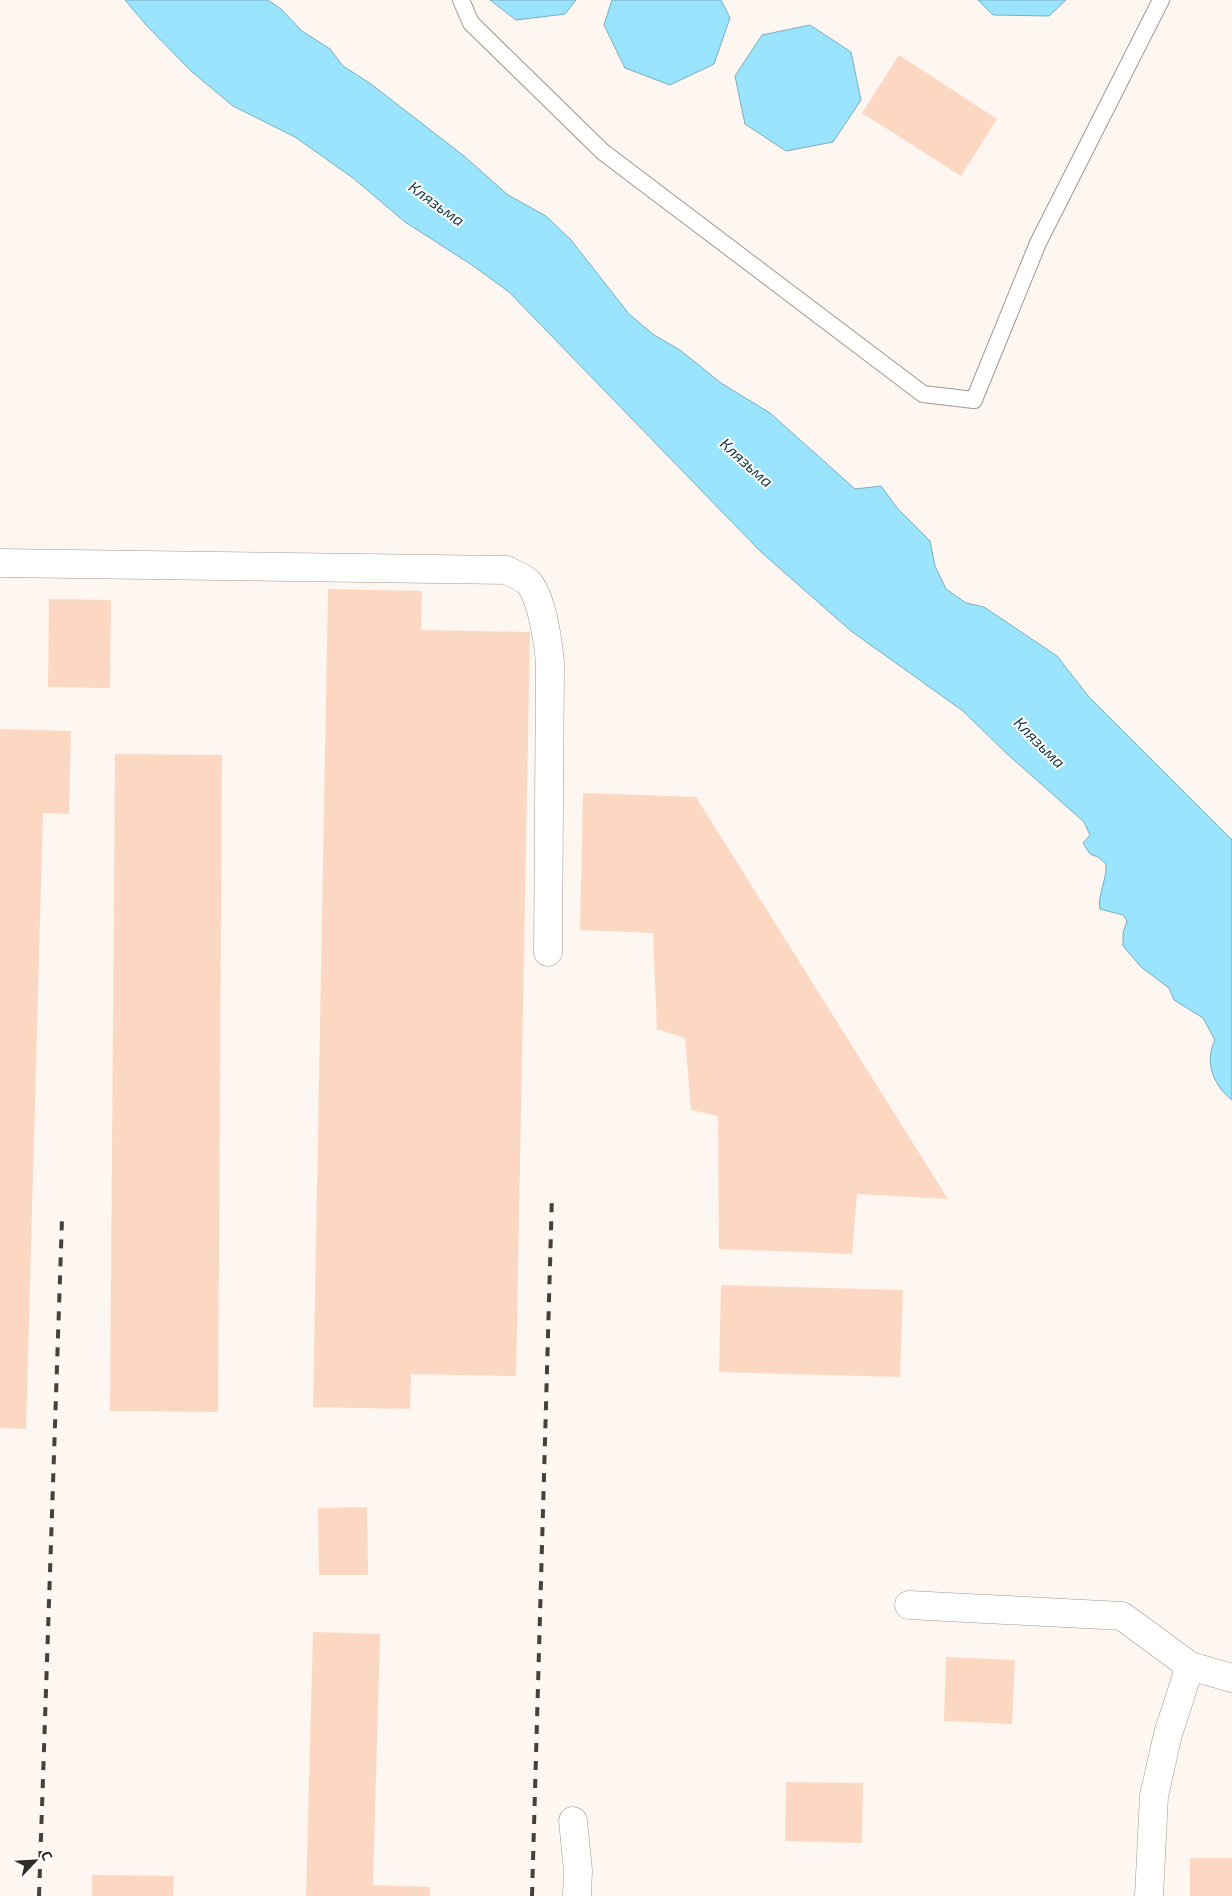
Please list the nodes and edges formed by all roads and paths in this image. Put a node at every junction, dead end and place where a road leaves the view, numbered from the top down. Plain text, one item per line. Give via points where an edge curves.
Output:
1 (461, 0) edge
2 (1161, 0) edge
3 (0, 563) edge
4 (548, 952) dead end
5 (909, 1605) dead end
6 (1190, 1666) junction
7 (1232, 1678) edge
8 (573, 1821) dead end
9 (577, 1896) edge
10 (1149, 1896) edge

1 - 2 lane via 471,23 603,152 923,394 974,400 1038,243
3 - 4 street via 507,570 528,582 547,634 550,662
5 - 6 street via 1122,1616
6 - 7 street
6 - 10 street via 1168,1734 1154,1796
8 - 9 street

